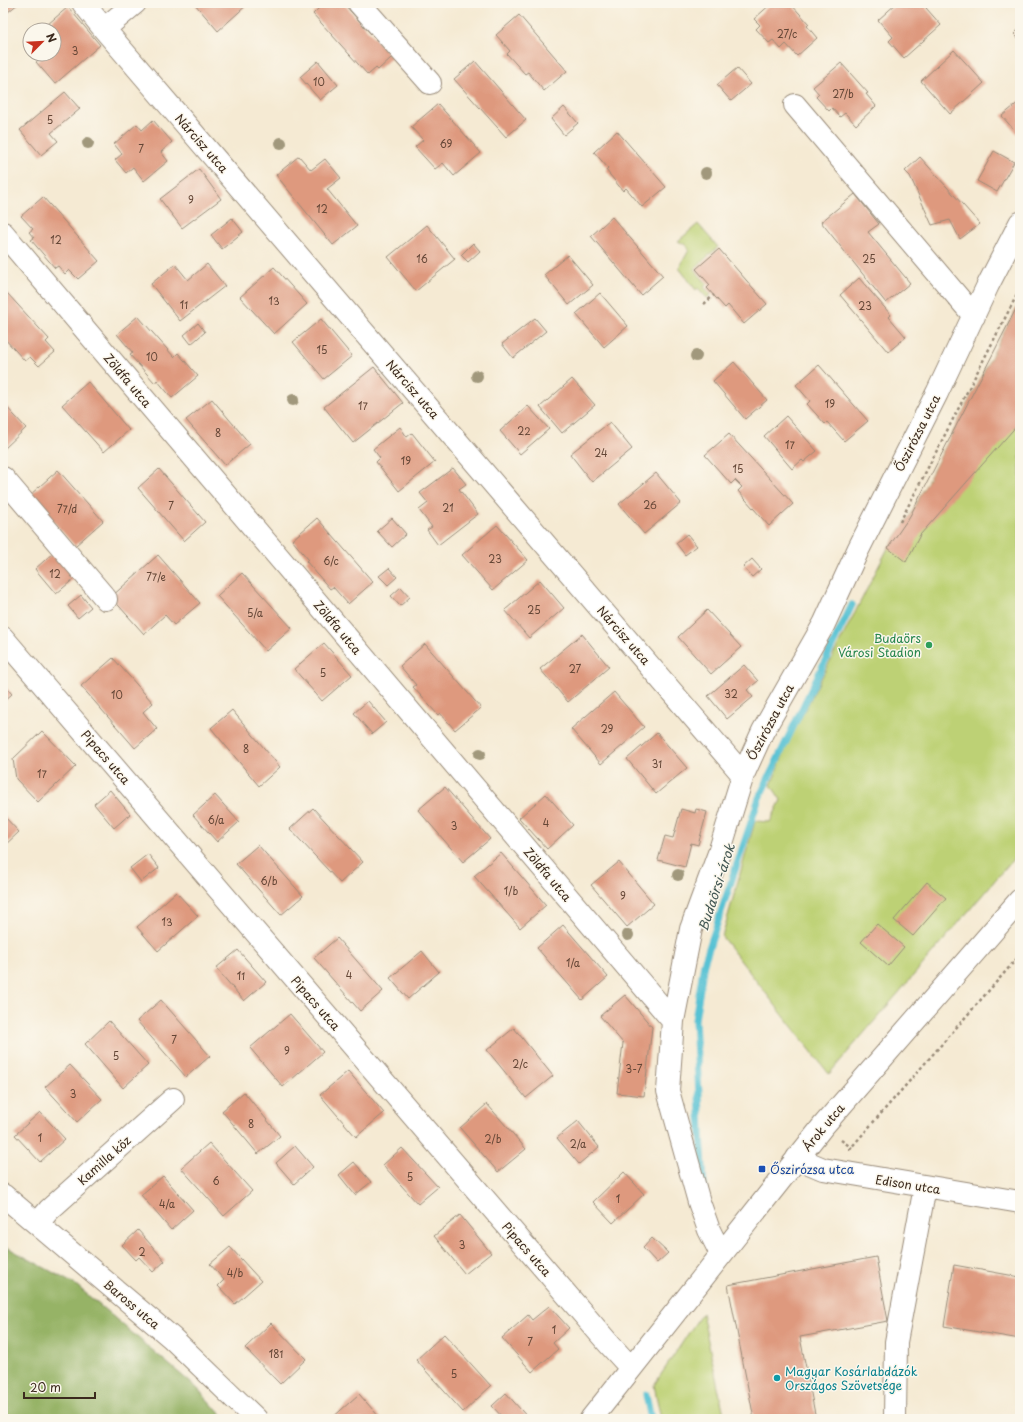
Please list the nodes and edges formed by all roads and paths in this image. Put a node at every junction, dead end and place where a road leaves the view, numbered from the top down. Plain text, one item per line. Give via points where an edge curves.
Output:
1 (83, 3) edge
2 (135, 3) edge
3 (359, 3) edge
4 (104, 29) junction
5 (430, 83) dead end
6 (795, 105) dead end
7 (1020, 223) edge
8 (3, 233) edge
9 (1020, 289) edge
10 (714, 296) dead end
11 (704, 304) dead end
12 (974, 316) junction
13 (3, 478) edge
14 (898, 526) dead end
15 (106, 599) dead end
16 (3, 638) edge
17 (743, 775) junction
18 (1020, 900) edge
19 (1020, 955) edge
20 (673, 1021) junction
21 (173, 1099) dead end
22 (797, 1158) junction
23 (823, 1169) junction
24 (925, 1186) junction
25 (3, 1195) edge
26 (1020, 1202) edge
27 (38, 1223) junction
28 (721, 1254) junction
29 (631, 1368) junction
30 (256, 1419) edge
31 (591, 1419) edge
32 (894, 1419) edge

1 - 4 street, Nárcisz utca
2 - 4 street
3 - 5 street
4 - 17 street, Nárcisz utca
6 - 12 street
7 - 12 street, Őszirózsa utca
8 - 20 street, Zöldfa utca
9 - 14 path
10 - 11 path
12 - 17 street, Őszirózsa utca via 824,624 763,731
13 - 15 street
16 - 29 street, Pipacs utca
17 - 20 street, Őszirózsa utca via 719,853 691,929
18 - 22 street, Árok utca
19 - 23 path via 852,1148
20 - 28 street, Őszirózsa utca via 668,1091 698,1202
21 - 27 street, Kamilla köz via 49,1210
22 - 23 street, Edison utca
22 - 28 street, Árok utca
23 - 24 street, Edison utca
24 - 26 street, Edison utca
24 - 32 street via 896,1342
25 - 27 street, Baross utca
27 - 30 street, Baross utca via 172,1338
28 - 29 street, Árok utca
29 - 31 street, Árok utca

